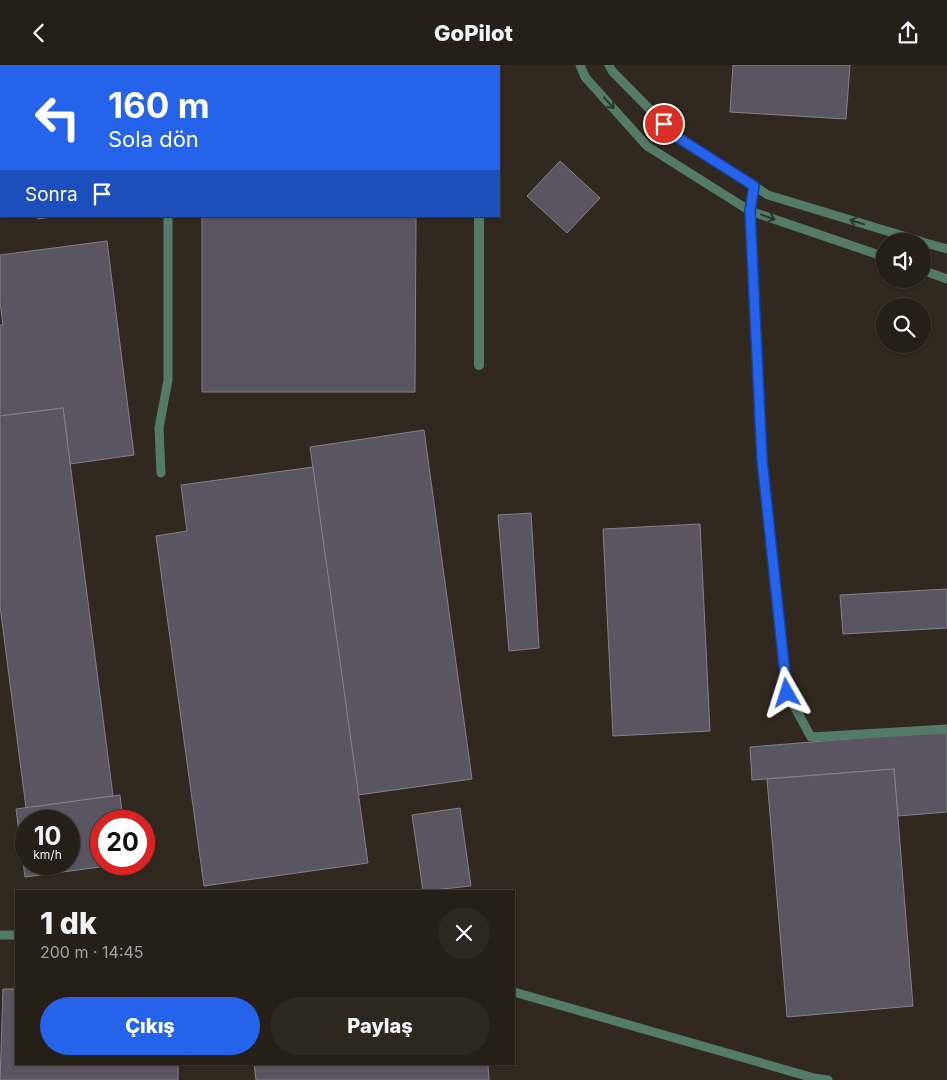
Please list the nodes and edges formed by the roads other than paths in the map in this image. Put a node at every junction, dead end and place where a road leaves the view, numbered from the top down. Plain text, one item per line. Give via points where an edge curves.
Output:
1 (580, 65) edge
2 (609, 65) edge
3 (754, 186) junction
4 (750, 211) junction
5 (168, 217) edge
6 (479, 217) edge
7 (892, 233) edge
8 (931, 245) edge
9 (947, 249) edge
10 (876, 254) edge
11 (931, 273) edge
12 (947, 279) edge
13 (479, 365) dead end
14 (161, 473) dead end
15 (947, 729) edge
16 (0, 935) edge
17 (15, 935) edge
18 (515, 992) edge
19 (828, 1080) edge

1 -> 4 lane via 586,77 647,145
2 - 3 lane via 677,137
3 - 4 lane
7 -> 3 lane via 768,195
4 -> 10 lane
4 - 15 lane via 762,460 787,693 811,737
5 - 14 lane via 168,380 159,428
6 - 13 street
8 - 9 lane
11 - 12 lane
16 - 17 lane
18 - 19 lane

